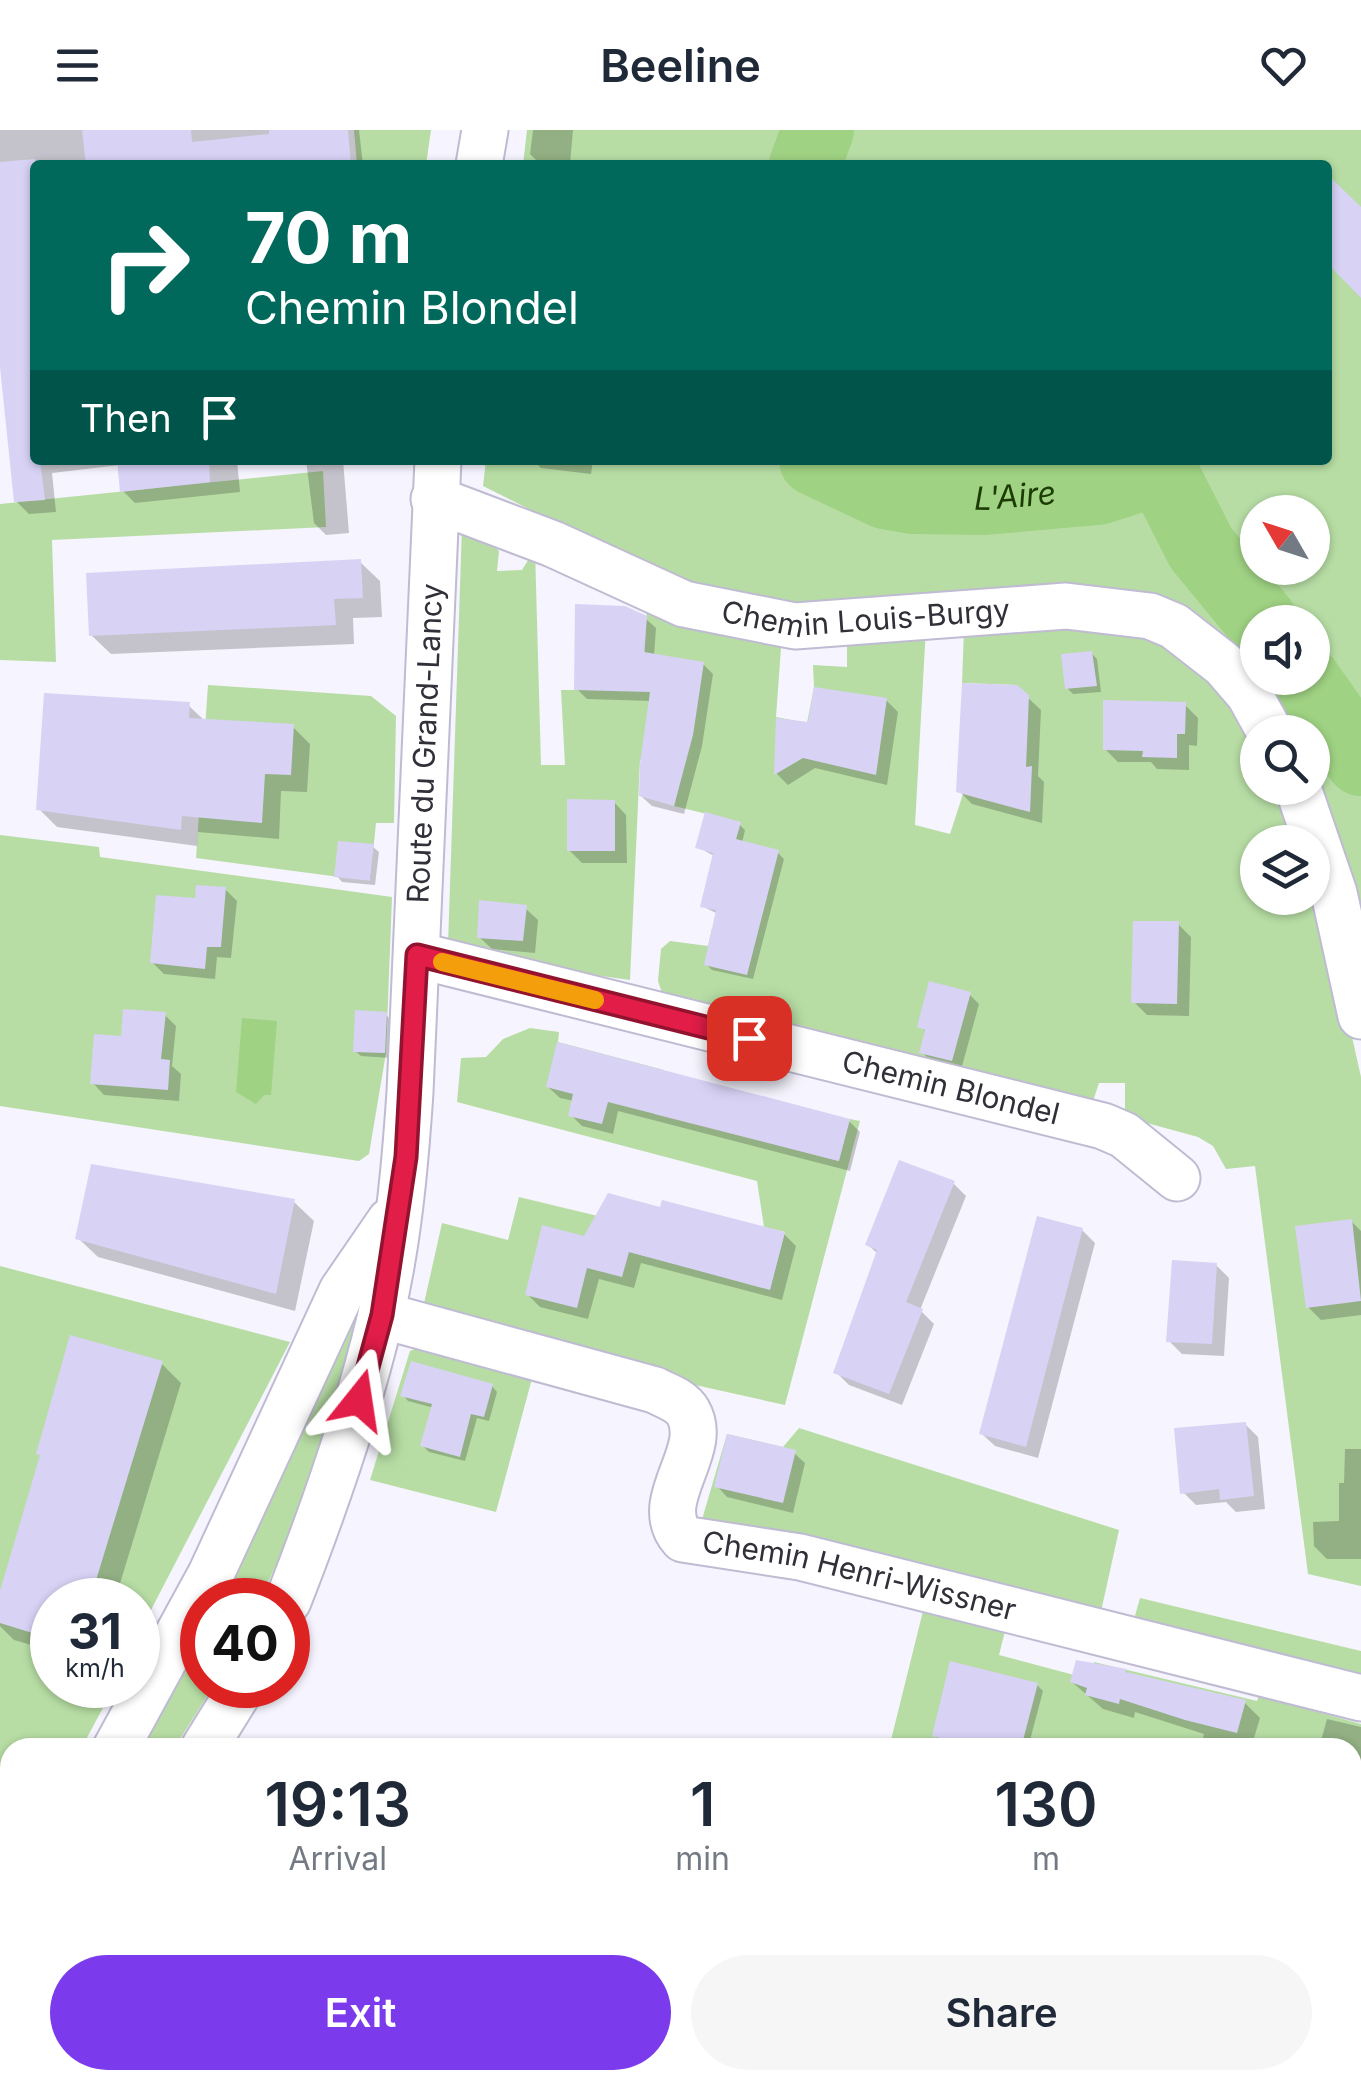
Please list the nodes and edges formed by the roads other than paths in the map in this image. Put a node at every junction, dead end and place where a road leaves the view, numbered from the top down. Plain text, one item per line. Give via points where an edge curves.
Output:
1 (484, 130) edge
2 (480, 160) edge
3 (436, 480) edge
4 (1261, 715) edge
5 (1304, 805) edge
6 (417, 955) junction
7 (1361, 1016) edge
8 (1177, 1178) dead end
9 (399, 1207) junction
10 (382, 1315) junction
11 (297, 1578) edge
12 (1361, 1698) edge
13 (229, 1708) edge
14 (121, 1738) edge
15 (210, 1738) edge

1 - 2 street
3 - 4 street, Chemin Louis-Burgy via 684,604 795,626 1066,606 1150,616 1224,665
3 - 6 street, Route du Grand-Lancy
5 - 7 street via 1334,893
6 - 8 street, Chemin Blondel via 1103,1126
6 - 9 street, Route du Grand-Lancy
9 - 10 street, Route du Grand-Lancy
9 - 14 street, Route du Grand-Lancy via 342,1292 211,1574
10 - 11 street, Route du Grand-Lancy via 325,1508
10 - 12 street, Chemin Henri-Wissner via 678,1401 693,1428 671,1512 683,1539 800,1556
13 - 15 street

